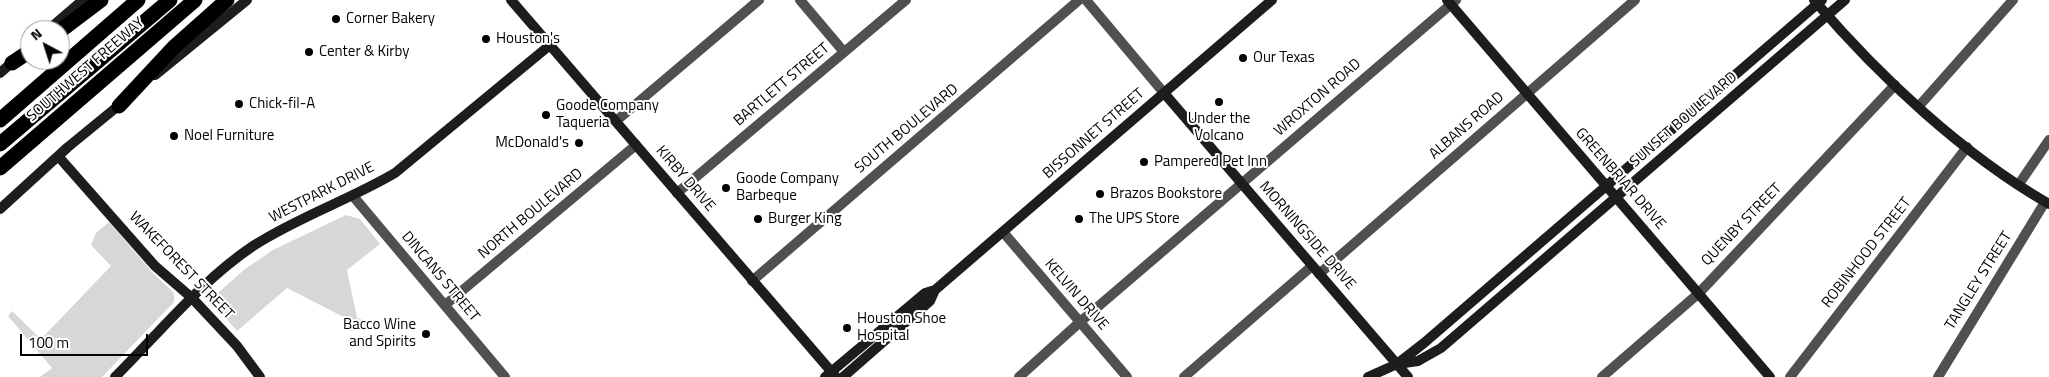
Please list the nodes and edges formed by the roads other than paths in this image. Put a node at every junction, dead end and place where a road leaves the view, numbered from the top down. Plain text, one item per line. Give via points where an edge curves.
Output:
1 (83, 0) edge
2 (101, 0) edge
3 (138, 0) edge
4 (170, 0) edge
5 (195, 0) edge
6 (227, 0) edge
7 (247, 0) edge
8 (511, 0) edge
9 (759, 0) edge
10 (800, 0) edge
11 (906, 0) edge
12 (1079, 0) edge
13 (1086, 0) edge
14 (1272, 0) edge
15 (1635, 0) edge
16 (1845, 0) edge
17 (2013, 0) edge
18 (1818, 1) edge
19 (1451, 2) edge
20 (1827, 16) junction
21 (60, 20) edge
22 (70, 23) edge
23 (550, 45) junction
24 (844, 52) junction
25 (20, 55) edge
26 (20, 58) edge
27 (12, 63) junction
28 (0, 73) edge
29 (1895, 85) junction
30 (1164, 93) junction
31 (1527, 94) junction
32 (119, 106) junction
33 (1919, 106) junction
34 (0, 120) edge
35 (616, 121) junction
36 (2049, 140) edge
37 (0, 144) edge
38 (636, 145) junction
39 (1967, 147) junction
40 (58, 156) junction
41 (0, 168) edge
42 (1242, 184) junction
43 (2019, 184) junction
44 (1606, 187) junction
45 (677, 193) junction
46 (353, 196) junction
47 (1617, 198) junction
48 (2047, 203) edge
49 (0, 209) edge
50 (1003, 232) junction
51 (1312, 266) junction
52 (1320, 274) junction
53 (752, 281) junction
54 (935, 290) junction
55 (1699, 293) junction
56 (192, 298) junction
57 (445, 305) junction
58 (1080, 322) junction
59 (1397, 364) junction
60 (831, 375) edge
61 (115, 377) edge
62 (260, 377) edge
63 (505, 377) edge
64 (843, 377) edge
65 (1019, 377) edge
66 (1127, 377) edge
67 (1184, 377) edge
68 (1368, 377) edge
69 (1408, 377) edge
70 (1602, 377) edge
71 (1770, 377) edge
72 (1790, 377) edge
73 (1938, 377) edge

1 - 21 main road
2 - 22 highway
3 - 34 highway, SOUTHWEST FREEWAY
4 - 37 highway
5 - 41 highway, SOUTHWEST FREEWAY
6 - 32 highway via 174,47
7 - 32 main road
8 - 23 main road, KIRBY DRIVE
9 - 35 street
10 - 24 street
11 - 24 street, BARTLETT STREET
12 - 53 street, SOUTH BOULEVARD
13 - 30 street, MORNINGSIDE DRIVE
14 - 30 main road, BISSONNET STREET
15 - 31 street, ALBANS ROAD
16 - 20 main road, SUNSET BOULEVARD
17 - 33 street
18 - 20 main road
18 - 44 main road, SUNSET BOULEVARD
19 - 31 main road, GREENBRIAR DRIVE
19 - 42 street, WROXTON ROAD
20 - 29 main road
20 - 47 main road, SUNSET BOULEVARD
23 - 35 main road, KIRBY DRIVE
23 - 46 main road, WESTPARK DRIVE via 404,166
24 - 45 street, BARTLETT STREET
25 - 27 main road
26 - 27 highway
27 - 28 main road
29 - 33 main road
29 - 55 street, QUENBY STREET
30 - 42 main road, MORNINGSIDE DRIVE
30 - 50 main road, BISSONNET STREET
31 - 44 main road, GREENBRIAR DRIVE
31 - 52 street, ALBANS ROAD
32 - 40 main road
33 - 39 main road
35 - 38 main road, KIRBY DRIVE
36 - 43 street
38 - 45 main road, KIRBY DRIVE
38 - 57 street, NORTH BOULEVARD
39 - 43 main road
39 - 72 street, ROBINHOOD STREET
40 - 49 main road
40 - 56 main road, WAKEFOREST STREET via 155,266
42 - 51 main road, MORNINGSIDE DRIVE
42 - 58 street, WROXTON ROAD
43 - 48 main road
44 - 47 main road, GREENBRIAR DRIVE
44 - 59 main road, SUNSET BOULEVARD
45 - 53 main road, KIRBY DRIVE
46 - 56 main road, WESTPARK DRIVE via 254,246
46 - 57 street, DINCANS STREET
47 - 55 main road, GREENBRIAR DRIVE
47 - 59 main road, SUNSET BOULEVARD via 1441,348 1418,361
48 - 73 street, TANGLEY STREET
50 - 54 main road, BISSONNET STREET
50 - 58 street, KELVIN DRIVE
51 - 52 main road, MORNINGSIDE DRIVE
51 - 67 street
52 - 59 main road, MORNINGSIDE DRIVE
53 - 60 main road, KIRBY DRIVE
54 - 60 main road, BISSONNET STREET via 926,293
54 - 64 main road, BISSONNET STREET via 930,301
55 - 70 street, QUENBY STREET
55 - 71 main road, GREENBRIAR DRIVE
56 - 61 main road, WESTPARK DRIVE
56 - 62 main road, WAKEFOREST STREET via 237,346
57 - 63 street, DINCANS STREET
58 - 65 street, WROXTON ROAD
58 - 66 street, KELVIN DRIVE
59 - 68 main road, SUNSET BOULEVARD
59 - 69 main road, MORNINGSIDE DRIVE

